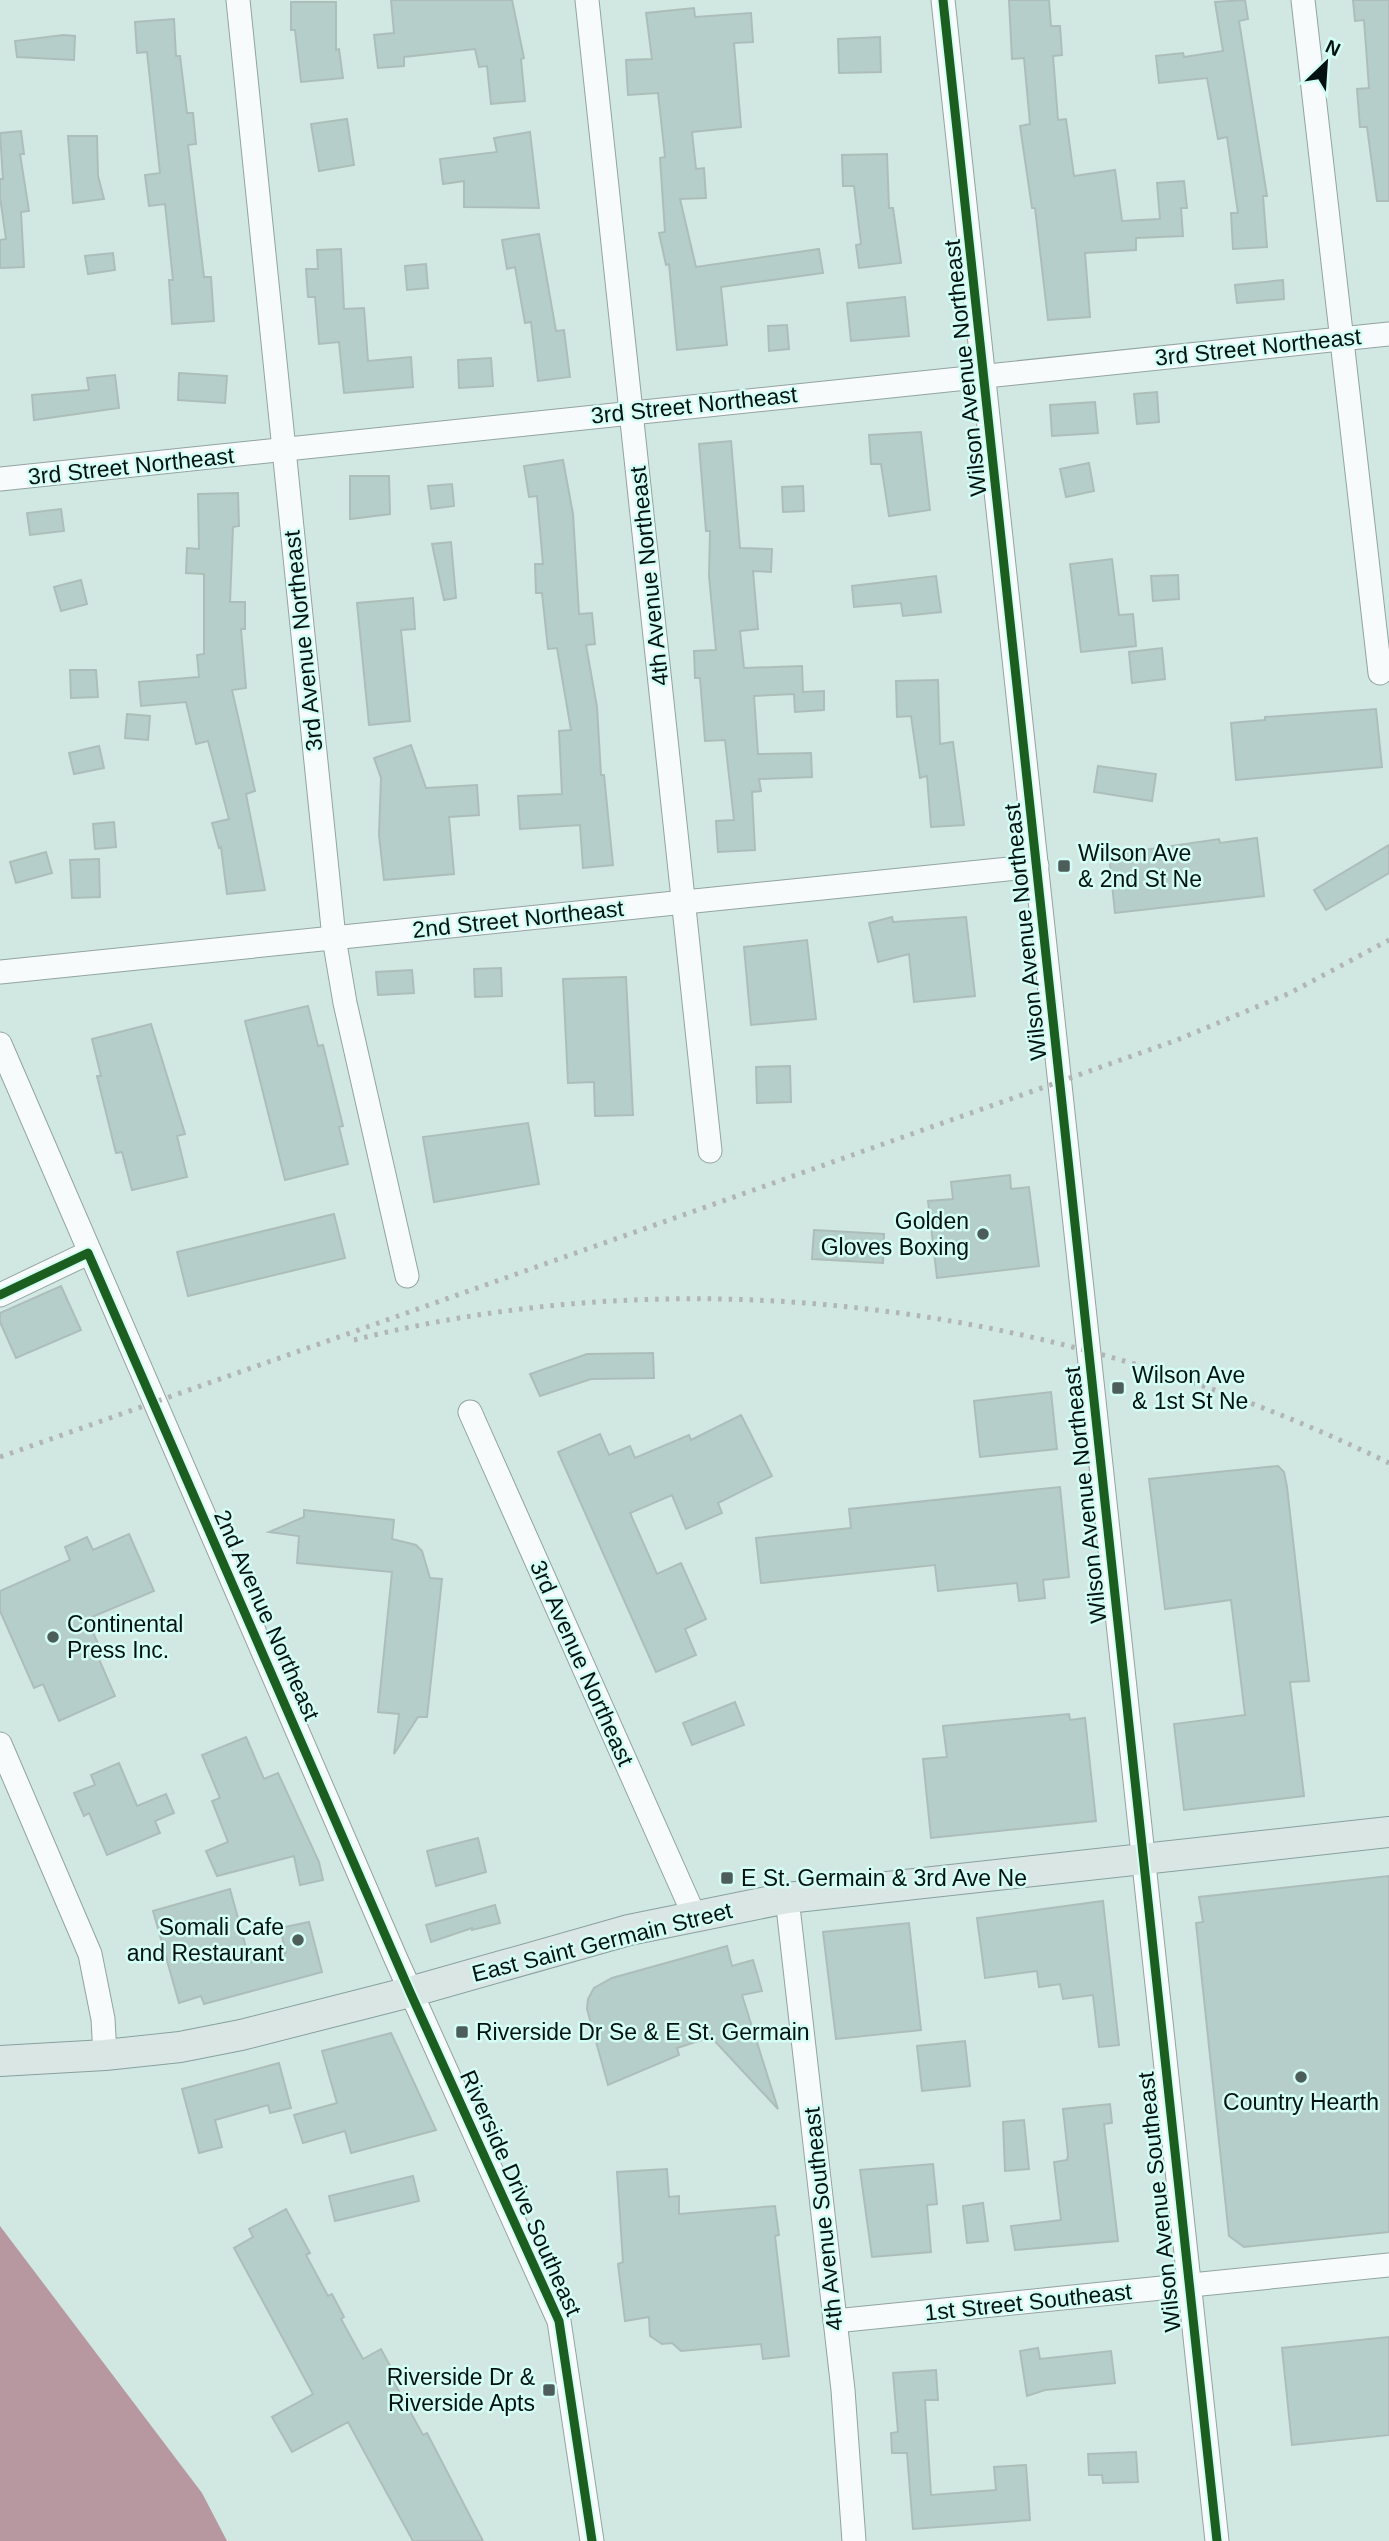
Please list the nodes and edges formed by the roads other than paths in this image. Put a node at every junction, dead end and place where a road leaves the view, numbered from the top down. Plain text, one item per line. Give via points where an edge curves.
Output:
1 (238, 0) edge
2 (587, 0) edge
3 (943, 0) edge
4 (1303, 0) edge
5 (1389, 334) edge
6 (1340, 338) junction
7 (985, 374) junction
8 (632, 411) junction
9 (284, 450) junction
10 (0, 480) edge
11 (1380, 673) dead end
12 (1037, 866) junction
13 (683, 902) junction
14 (334, 938) junction
15 (0, 972) edge
16 (0, 1044) edge
17 (710, 1151) dead end
18 (88, 1253) junction
19 (407, 1276) dead end
20 (0, 1295) edge
21 (470, 1412) dead end
22 (0, 1744) edge
23 (1389, 1832) edge
24 (1142, 1859) junction
25 (787, 1898) junction
26 (694, 1915) junction
27 (411, 1992) junction
28 (105, 2055) junction
29 (15, 2061) edge
30 (1389, 2266) edge
31 (1188, 2286) junction
32 (835, 2321) junction
33 (592, 2541) edge
34 (854, 2541) edge
35 (1217, 2541) edge

1 - 9 street, 3rd Avenue Northeast
2 - 8 street, 4th Avenue Northeast
3 - 7 street, Wilson Avenue Northeast
4 - 6 street
5 - 6 street, 3rd Street Northeast
6 - 7 street, 3rd Street Northeast
6 - 11 street
7 - 8 street, 3rd Street Northeast
7 - 12 street, Wilson Avenue Northeast
8 - 9 street, 3rd Street Northeast
8 - 13 street, 4th Avenue Northeast
9 - 10 street, 3rd Street Northeast
9 - 14 street, 3rd Avenue Northeast
12 - 13 street, 2nd Street Northeast
12 - 24 street, Wilson Avenue Northeast
13 - 14 street, 2nd Street Northeast
13 - 17 street, 4th Avenue Northeast
14 - 15 street, 2nd Street Northeast
14 - 19 street, 3rd Avenue Northeast
16 - 18 street, 2nd Avenue Northeast
18 - 20 street
18 - 27 street, 2nd Avenue Northeast
21 - 26 street, 3rd Avenue Northeast
22 - 28 street via 90,1954
23 - 24 main road, East Saint Germain Street
24 - 25 main road, East Saint Germain Street
24 - 31 street, Wilson Avenue Southeast
25 - 26 main road, East Saint Germain Street
25 - 32 street, 4th Avenue Southeast
26 - 27 main road, East Saint Germain Street
27 - 28 main road, East Saint Germain Street via 241,2035
27 - 33 street, Riverside Drive Southeast via 559,2321
28 - 29 main road, East Saint Germain Street
30 - 31 street, 1st Street Southeast
31 - 32 street, 1st Street Southeast
31 - 35 street, Wilson Avenue Southeast
32 - 34 street, 4th Avenue Southeast

